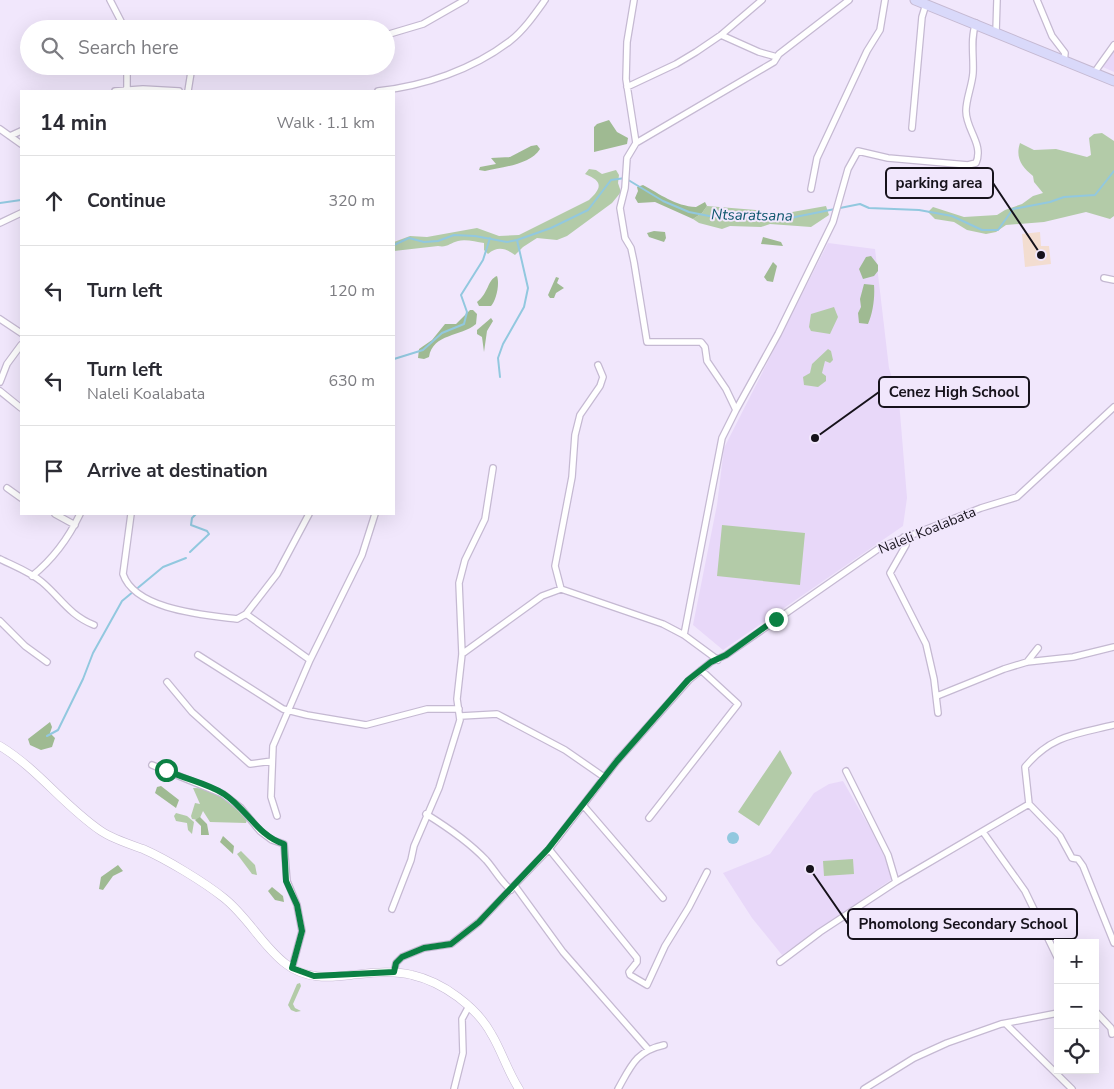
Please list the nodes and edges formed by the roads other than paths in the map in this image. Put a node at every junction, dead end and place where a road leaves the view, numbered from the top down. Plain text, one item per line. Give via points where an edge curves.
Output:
1 (110, 0) edge
2 (465, 0) edge
3 (545, 0) edge
4 (634, 0) edge
5 (762, 0) edge
6 (849, 0) edge
7 (885, 0) edge
8 (915, 0) edge
9 (997, 0) edge
10 (1038, 0) edge
11 (926, 4) junction
12 (120, 20) edge
13 (976, 23) junction
14 (395, 32) edge
15 (996, 32) junction
16 (721, 36) junction
17 (1114, 45) edge
18 (777, 57) junction
19 (1064, 62) junction
20 (1094, 72) junction
21 (127, 75) edge
22 (191, 75) edge
23 (1114, 81) edge
24 (627, 87) junction
25 (127, 90) edge
26 (188, 90) edge
27 (385, 90) edge
28 (912, 128) dead end
29 (0, 129) edge
30 (20, 131) edge
31 (10, 136) junction
32 (20, 143) edge
33 (636, 144) junction
34 (811, 189) dead end
35 (20, 213) edge
36 (0, 223) edge
37 (1104, 278) dead end
38 (1114, 280) edge
39 (0, 319) edge
40 (20, 332) edge
41 (20, 346) edge
42 (598, 365) dead end
43 (0, 382) edge
44 (0, 391) edge
45 (20, 407) edge
46 (1114, 407) edge
47 (736, 410) junction
48 (493, 468) dead end
49 (7, 488) dead end
50 (20, 497) edge
51 (56, 515) edge
52 (80, 515) edge
53 (131, 515) edge
54 (308, 515) edge
55 (376, 515) edge
56 (75, 525) junction
57 (904, 537) junction
58 (0, 559) edge
59 (32, 576) junction
60 (561, 589) junction
61 (246, 614) junction
62 (0, 621) edge
63 (94, 625) dead end
64 (684, 635) junction
65 (1114, 647) edge
66 (1038, 648) dead end
67 (462, 654) junction
68 (198, 655) dead end
69 (310, 660) junction
70 (718, 660) junction
71 (47, 662) dead end
72 (1028, 662) junction
73 (701, 670) junction
74 (166, 682) dead end
75 (937, 696) junction
76 (289, 711) junction
77 (460, 713) junction
78 (938, 713) dead end
79 (1114, 725) edge
80 (0, 746) edge
81 (272, 762) junction
82 (152, 765) dead end
83 (846, 771) dead end
84 (604, 777) junction
85 (1029, 804) junction
86 (583, 805) junction
87 (426, 814) junction
88 (277, 816) dead end
89 (649, 818) dead end
90 (983, 832) junction
91 (548, 849) junction
92 (707, 872) dead end
93 (896, 882) junction
94 (513, 888) junction
95 (663, 898) dead end
96 (392, 908) dead end
97 (1114, 943) edge
98 (1054, 951) edge
99 (780, 962) dead end
100 (292, 968) junction
101 (394, 972) junction
102 (469, 1006) junction
103 (1054, 1014) edge
104 (1099, 1015) edge
105 (1006, 1024) junction
106 (1112, 1034) dead end
107 (664, 1045) dead end
108 (648, 1049) junction
109 (454, 1089) edge
110 (519, 1089) edge
111 (618, 1089) edge
112 (864, 1089) edge
113 (1072, 1089) edge

1 - 12 street
2 - 14 street via 423,24
3 - 27 street via 523,29 490,54 424,84
4 - 24 street via 626,51
5 - 16 street
6 - 18 street
7 - 34 street via 880,30 817,158
8 - 11 main road
9 - 15 street
10 - 19 street via 1052,36 1065,53
11 - 13 main road
11 - 28 street via 922,17
13 - 15 main road
13 - 47 street via 973,30 973,74 966,114 977,144 979,156 976,163 888,158 858,151 848,169 833,222
15 - 19 main road
16 - 18 street
16 - 24 street via 676,64
17 - 20 street
18 - 33 street via 746,81
19 - 20 main road
20 - 23 main road
21 - 25 street
22 - 26 street
24 - 33 street
29 - 31 street
30 - 31 street
31 - 32 street
33 - 47 street via 627,158 626,188 620,208 625,238 634,262 645,319 645,337 647,342 701,342 705,347 706,361
35 - 36 street
37 - 38 street
39 - 40 street
41 - 43 street via 7,364
42 - 60 street via 603,377 600,386 580,415 575,434 572,477 555,566
44 - 45 street
46 - 57 street, Naleli Koalabata via 1017,497
47 - 64 street via 722,438
48 - 67 street via 485,519 460,576
49 - 50 street
51 - 56 street
52 - 56 street
53 - 61 street via 122,574 131,588 143,597 174,609 237,619
54 - 61 street via 277,574
55 - 69 street via 362,555
56 - 59 street via 49,562
57 - 70 street, Naleli Koalabata via 860,560
57 - 75 street via 906,545 890,573 926,644
58 - 59 street
59 - 63 street via 55,594 72,614
60 - 64 street via 623,609
60 - 67 street via 542,596
61 - 69 street
62 - 71 street
64 - 70 street
65 - 72 street via 1073,657
66 - 72 street
67 - 77 street via 458,690
68 - 76 street
69 - 76 street
70 - 73 street, Naleli Koalabata
72 - 75 street
73 - 84 street, Naleli Koalabata via 688,680
73 - 89 street via 738,704
74 - 81 street via 192,712 250,764
75 - 78 street
76 - 77 street via 366,725 427,709
76 - 81 street via 273,746
77 - 84 street via 497,714 565,750
77 - 87 street via 439,788
79 - 85 street via 1074,734 1038,751 1025,767
80 - 100 street via 39,774 104,833 144,850 238,909 273,951
81 - 88 street via 271,798
82 - 100 street via 223,794 241,808 260,831 284,844 286,881 297,905 302,931
83 - 93 street via 888,855
84 - 86 street, Naleli Koalabata
85 - 90 street
85 - 97 street via 1060,836 1072,858 1078,859 1083,866
86 - 91 street, Naleli Koalabata
86 - 95 street
87 - 94 street via 447,826 486,860 501,881
87 - 96 street
90 - 93 street
90 - 98 street via 1025,891
91 - 92 street via 637,958 630,975 647,985
91 - 94 street, Naleli Koalabata
93 - 99 street
94 - 101 street, Naleli Koalabata via 451,944 424,948 402,957
94 - 108 street via 563,952
100 - 101 street via 314,976
101 - 102 street via 431,981
102 - 109 street via 462,1019 463,1053
102 - 110 street via 491,1033
103 - 105 street
104 - 106 street
105 - 112 street via 922,1054
105 - 113 street
107 - 108 street
108 - 111 street via 625,1073

